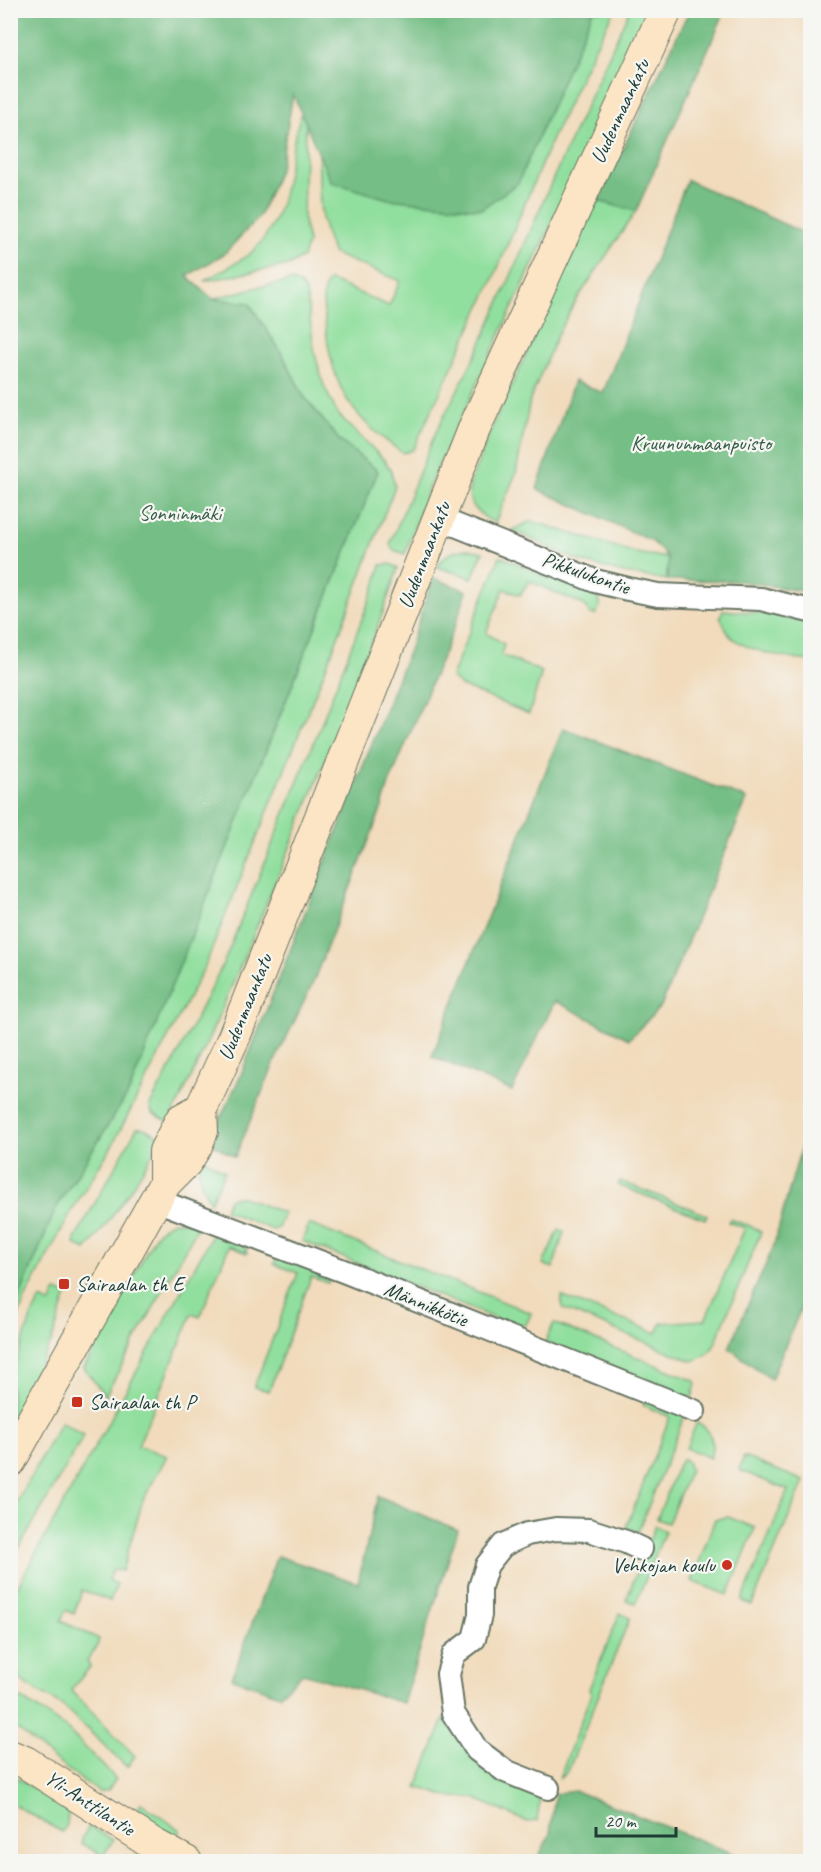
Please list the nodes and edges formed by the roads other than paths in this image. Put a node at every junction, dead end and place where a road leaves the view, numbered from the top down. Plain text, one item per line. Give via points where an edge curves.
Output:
1 (666, 10) edge
2 (438, 518) junction
3 (810, 611) edge
4 (161, 1191) junction
5 (694, 1411) dead end
6 (10, 1461) edge
7 (641, 1549) dead end
8 (15, 1754) edge
9 (548, 1788) dead end
10 (186, 1862) edge

1 - 2 main road, Uudenmaankatu via 474,429
2 - 3 street, Pikkulukontie via 595,581 628,590 761,599
2 - 4 main road, Uudenmaankatu via 238,1026 201,1108 181,1120 165,1151
4 - 5 street, Männikkötie via 346,1272
4 - 6 main road, Uudenmaankatu
7 - 9 street via 589,1530 556,1529 527,1534 503,1545 487,1565 480,1587 480,1615 474,1639 454,1654 448,1674 453,1713 477,1750 505,1771
8 - 10 main road, Yli-Anttilantie

